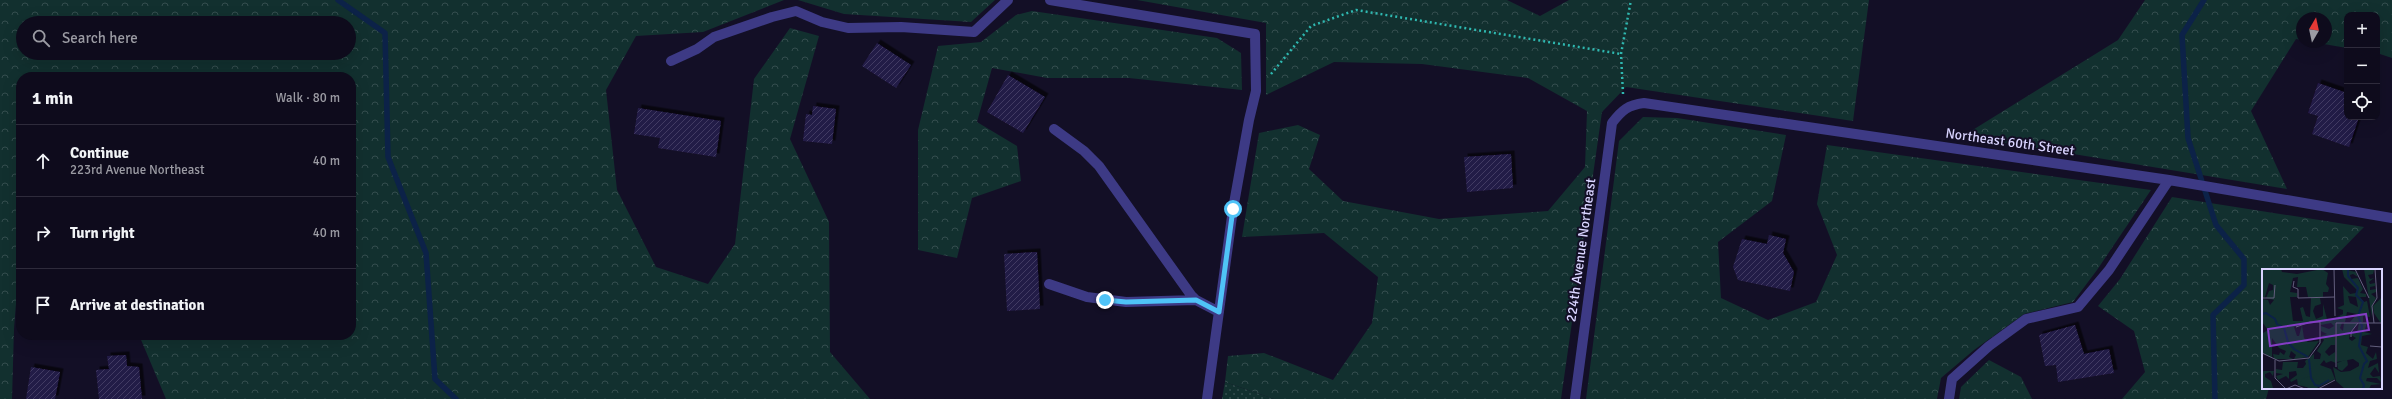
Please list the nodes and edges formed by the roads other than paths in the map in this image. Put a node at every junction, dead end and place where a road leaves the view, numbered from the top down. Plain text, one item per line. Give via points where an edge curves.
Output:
1 (1008, 0) edge
2 (1050, 0) edge
3 (671, 61) dead end
4 (1624, 108) joint
5 (1054, 129) dead end
6 (2170, 180) junction
7 (2392, 218) edge
8 (1049, 284) dead end
9 (1196, 300) junction
10 (1219, 312) junction
11 (1207, 399) edge
12 (1575, 399) edge
13 (1949, 399) edge

1 - 3 street via 974,32 901,27 848,28 822,22 796,11 714,37 697,49
2 - 10 street via 1255,34 1256,91 1233,209
4 - 6 street, Northeast 60th Street via 1644,103
4 - 12 street, 224th Avenue Northeast via 1612,123
5 - 9 street via 1084,151 1099,166 1170,268
6 - 7 street, Northeast 60th Street
6 - 13 street via 2109,270 2078,307 2026,319 2001,337 1952,380
8 - 9 street via 1087,297 1126,302
9 - 10 street
10 - 11 street

